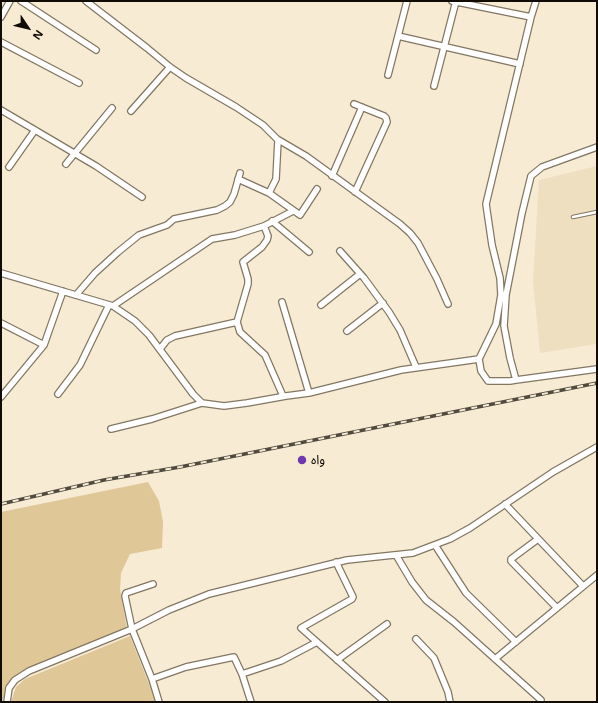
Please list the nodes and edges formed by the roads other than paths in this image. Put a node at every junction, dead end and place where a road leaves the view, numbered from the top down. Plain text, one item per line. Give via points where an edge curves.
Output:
1 (10, 1) edge
2 (21, 1) edge
3 (86, 1) edge
4 (407, 1) edge
5 (454, 1) edge
6 (536, 1) edge
7 (1, 17) edge
8 (531, 18) junction
9 (398, 36) junction
10 (1, 42) edge
11 (444, 47) junction
12 (96, 50) dead end
13 (520, 64) junction
14 (170, 67) junction
15 (388, 76) dead end
16 (78, 83) dead end
17 (434, 86) dead end
18 (354, 104) dead end
19 (362, 107) junction
20 (112, 108) dead end
21 (1, 110) edge
22 (131, 111) dead end
23 (35, 130) junction
24 (278, 140) junction
25 (597, 147) edge
26 (74, 152) junction
27 (66, 164) dead end
28 (8, 167) dead end
29 (332, 176) junction
30 (317, 189) dead end
31 (355, 192) junction
32 (269, 193) junction
33 (142, 197) dead end
34 (293, 211) junction
35 (597, 212) edge
36 (573, 218) dead end
37 (272, 221) junction
38 (264, 226) junction
39 (340, 251) dead end
40 (309, 252) dead end
41 (1, 273) edge
42 (360, 274) junction
43 (63, 291) junction
44 (76, 295) junction
45 (282, 302) dead end
46 (383, 303) junction
47 (448, 304) dead end
48 (111, 305) junction
49 (321, 305) dead end
50 (237, 322) junction
51 (1, 323) edge
52 (347, 331) dead end
53 (44, 345) junction
54 (160, 348) junction
55 (479, 359) junction
56 (416, 367) junction
57 (597, 369) edge
58 (516, 380) junction
59 (309, 393) junction
60 (58, 394) dead end
61 (1, 396) edge
62 (283, 396) junction
63 (202, 403) junction
64 (112, 429) dead end
65 (597, 447) edge
66 (505, 504) junction
67 (538, 539) junction
68 (435, 545) junction
69 (396, 555) junction
70 (336, 562) junction
71 (597, 575) edge
72 (153, 584) dead end
73 (583, 586) junction
74 (557, 608) junction
75 (388, 624) dead end
76 (132, 629) junction
77 (416, 639) dead end
78 (317, 642) junction
79 (516, 642) junction
80 (495, 659) junction
81 (338, 660) junction
82 (242, 674) junction
83 (152, 679) junction
84 (7, 702) edge
85 (159, 702) edge
86 (251, 702) edge
87 (384, 702) edge
88 (450, 702) edge
89 (541, 702) edge

1 - 7 street
2 - 12 street
3 - 14 street
4 - 9 street
5 - 8 street
5 - 11 street
6 - 8 street
8 - 13 street
9 - 11 street
9 - 15 street
10 - 16 street
11 - 13 street
11 - 17 street
13 - 55 street via 486,204 501,295 496,324
14 - 22 street
14 - 24 street via 263,125
18 - 19 street
19 - 29 street
19 - 31 street via 384,116 387,122
20 - 26 street
21 - 23 street
23 - 26 street
23 - 28 street
24 - 29 street via 306,156
24 - 32 street via 276,179
25 - 58 street via 542,167 531,176 506,295 504,326
26 - 27 street
26 - 33 street
29 - 31 street
30 - 34 street via 302,214
31 - 47 street via 410,232
32 - 34 street
32 - 44 street via 239,176 234,194 225,206 174,219 167,225 139,235 95,273
34 - 37 street
35 - 36 lane
37 - 38 street
37 - 40 street
38 - 48 street via 235,236 212,239
38 - 50 street via 267,240 243,262 248,284
39 - 42 street
41 - 43 street
42 - 46 street
42 - 49 street
43 - 44 street
43 - 53 street
44 - 48 street
45 - 59 street
46 - 52 street
46 - 56 street via 400,330
48 - 54 street via 135,321
48 - 60 street via 80,365
50 - 54 street via 175,336
50 - 62 street via 240,332 265,355
51 - 53 street
53 - 61 street
54 - 63 street
55 - 56 street
55 - 58 street via 480,371 488,381
56 - 59 street
57 - 58 street
59 - 62 street
62 - 63 street via 224,406
63 - 64 street
65 - 66 street
66 - 67 street
66 - 68 street via 450,540
67 - 73 street
67 - 74 street via 511,561
68 - 69 street
68 - 79 street via 466,593
69 - 70 street
69 - 80 street via 426,600
70 - 76 street via 209,594
70 - 78 street via 353,597 352,600 301,628
71 - 73 street
72 - 76 street via 126,593
73 - 74 street
74 - 79 street
75 - 81 street
76 - 83 street
76 - 84 street via 25,673 9,688
77 - 88 street via 434,658
78 - 81 street
78 - 82 street via 281,661
79 - 80 street
80 - 89 street
81 - 87 street
82 - 83 street via 234,657 186,667
82 - 86 street
83 - 85 street

